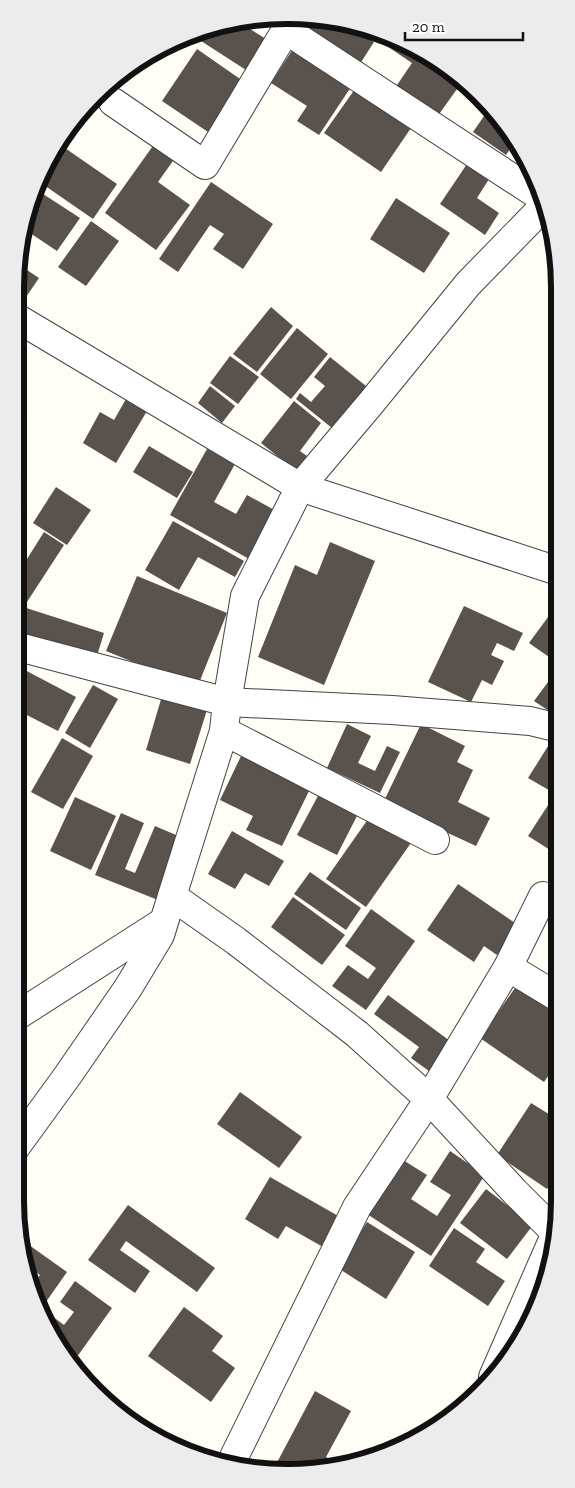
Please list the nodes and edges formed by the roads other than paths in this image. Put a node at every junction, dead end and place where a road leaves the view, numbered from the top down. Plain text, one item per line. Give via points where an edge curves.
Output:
1 (289, 25) edge
2 (113, 102) dead end
3 (533, 191) edge
4 (539, 211) edge
5 (24, 322) edge
6 (300, 487) junction
7 (551, 569) edge
8 (24, 648) edge
9 (227, 702) junction
10 (551, 726) edge
11 (224, 731) junction
12 (436, 840) dead end
13 (172, 896) junction
14 (551, 902) edge
15 (162, 922) junction
16 (508, 968) junction
17 (551, 993) edge
18 (24, 1011) edge
19 (429, 1099) junction
20 (24, 1136) edge
21 (550, 1228) edge
22 (544, 1262) edge
23 (505, 1350) edge
24 (233, 1458) edge

1 - 2 street via 205,164
1 - 3 street
4 - 6 street via 468,284
5 - 6 street
6 - 7 street
6 - 9 street via 246,596
8 - 9 street
9 - 10 street via 402,711 530,721
9 - 11 street
11 - 12 street
11 - 13 street
13 - 15 street
13 - 19 street via 357,1034
14 - 16 street via 543,896
15 - 18 street
15 - 20 street via 160,935 128,988
16 - 17 street
16 - 19 street
19 - 21 street
19 - 24 street via 357,1207
22 - 23 street

